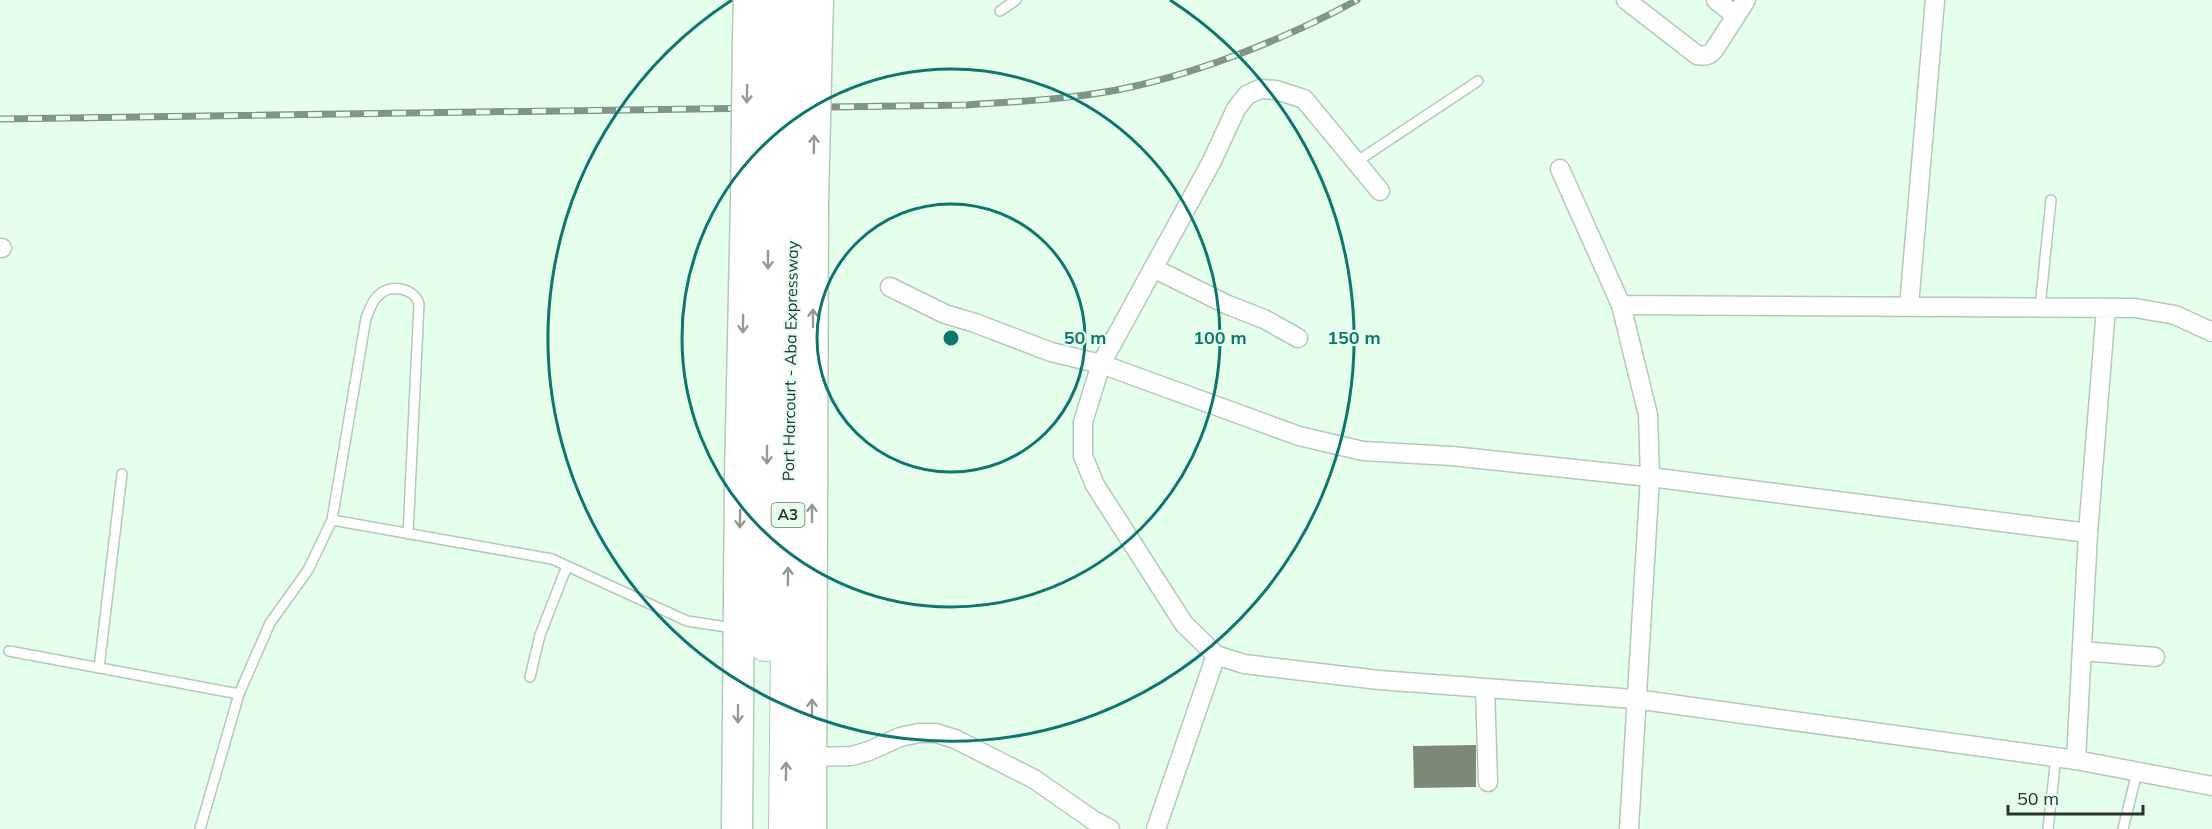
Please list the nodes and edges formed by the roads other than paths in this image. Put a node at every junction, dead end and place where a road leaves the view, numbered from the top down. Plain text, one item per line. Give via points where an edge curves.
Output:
1 (749, 0) edge
2 (771, 0) edge
3 (795, 0) edge
4 (818, 0) edge
5 (1016, 0) edge
6 (1626, 0) edge
7 (1716, 0) edge
8 (1746, 0) edge
9 (1935, 0) edge
10 (1000, 11) dead end
11 (1736, 16) junction
12 (782, 37) junction
13 (1478, 81) dead end
14 (1356, 162) junction
15 (1560, 169) dead end
16 (1380, 191) dead end
17 (2051, 200) dead end
18 (779, 202) junction
19 (1153, 268) junction
20 (890, 287) dead end
21 (1621, 304) junction
22 (1909, 306) junction
23 (2040, 307) junction
24 (2106, 308) junction
25 (2212, 332) edge
26 (1298, 338) dead end
27 (1101, 364) junction
28 (122, 474) dead end
29 (1650, 477) junction
30 (332, 520) junction
31 (2088, 533) junction
32 (408, 534) junction
33 (567, 566) junction
34 (739, 629) junction
35 (9, 651) dead end
36 (2082, 651) junction
37 (1216, 655) junction
38 (2154, 657) dead end
39 (99, 668) junction
40 (530, 677) dead end
41 (1485, 688) junction
42 (239, 694) junction
43 (1635, 699) junction
44 (2056, 757) junction
45 (812, 758) junction
46 (2076, 760) junction
47 (2137, 772) junction
48 (1488, 782) dead end
49 (2212, 786) edge
50 (200, 829) edge
51 (737, 829) edge
52 (764, 829) edge
53 (784, 829) edge
54 (811, 829) edge
55 (1110, 829) edge
56 (1156, 829) edge
57 (1629, 829) edge
58 (2048, 829) edge
59 (2123, 829) edge

1 - 12 main road
2 - 12 highway, Port Harcourt - Aba Expressway / A3
3 - 12 highway, Port Harcourt - Aba Expressway / A3
4 - 12 main road
5 - 10 lane
6 - 11 street via 1697,55 1710,55
7 - 11 street
8 - 11 street
9 - 22 street
12 - 18 highway, Port Harcourt - Aba Expressway / A3, bridge
18 -> 12 main road, bridge
13 - 14 lane
14 - 16 street
14 - 19 street via 1304,99 1276,90 1260,89 1247,95
15 - 21 street
17 - 23 lane
18 -> 34 main road
45 -> 18 main road
18 -> 52 highway, Port Harcourt - Aba Expressway / A3
53 -> 18 highway, Port Harcourt - Aba Expressway / A3
19 - 26 street
19 - 27 street
20 - 27 street via 945,314 1052,352
21 - 22 street
21 - 29 street via 1648,415
22 - 23 street
23 - 24 street
24 - 25 street via 2175,315
24 - 31 street
27 - 29 street via 1299,436 1362,451 1452,456
27 - 37 street via 1083,422 1083,456 1095,484 1184,624
28 - 39 lane
29 - 31 street
29 - 43 street
30 - 32 lane
30 - 32 lane via 366,318 377,296 386,290 409,291 419,304
30 - 42 lane via 308,570 270,623
31 - 36 street
32 - 33 lane via 552,559
33 - 34 lane via 687,621
33 - 40 lane via 540,635
34 -> 51 main road
35 - 39 lane
36 - 38 street
36 - 46 street
37 - 41 street via 1244,664
37 - 56 street
39 - 42 lane
41 - 43 street
41 - 48 street
42 - 50 lane
43 - 44 street
43 - 57 street
44 - 46 street
44 - 58 lane
45 - 54 main road
45 - 55 street via 852,756 900,737 936,734 956,739 1034,779
46 - 47 street
47 - 49 street
47 - 59 lane

